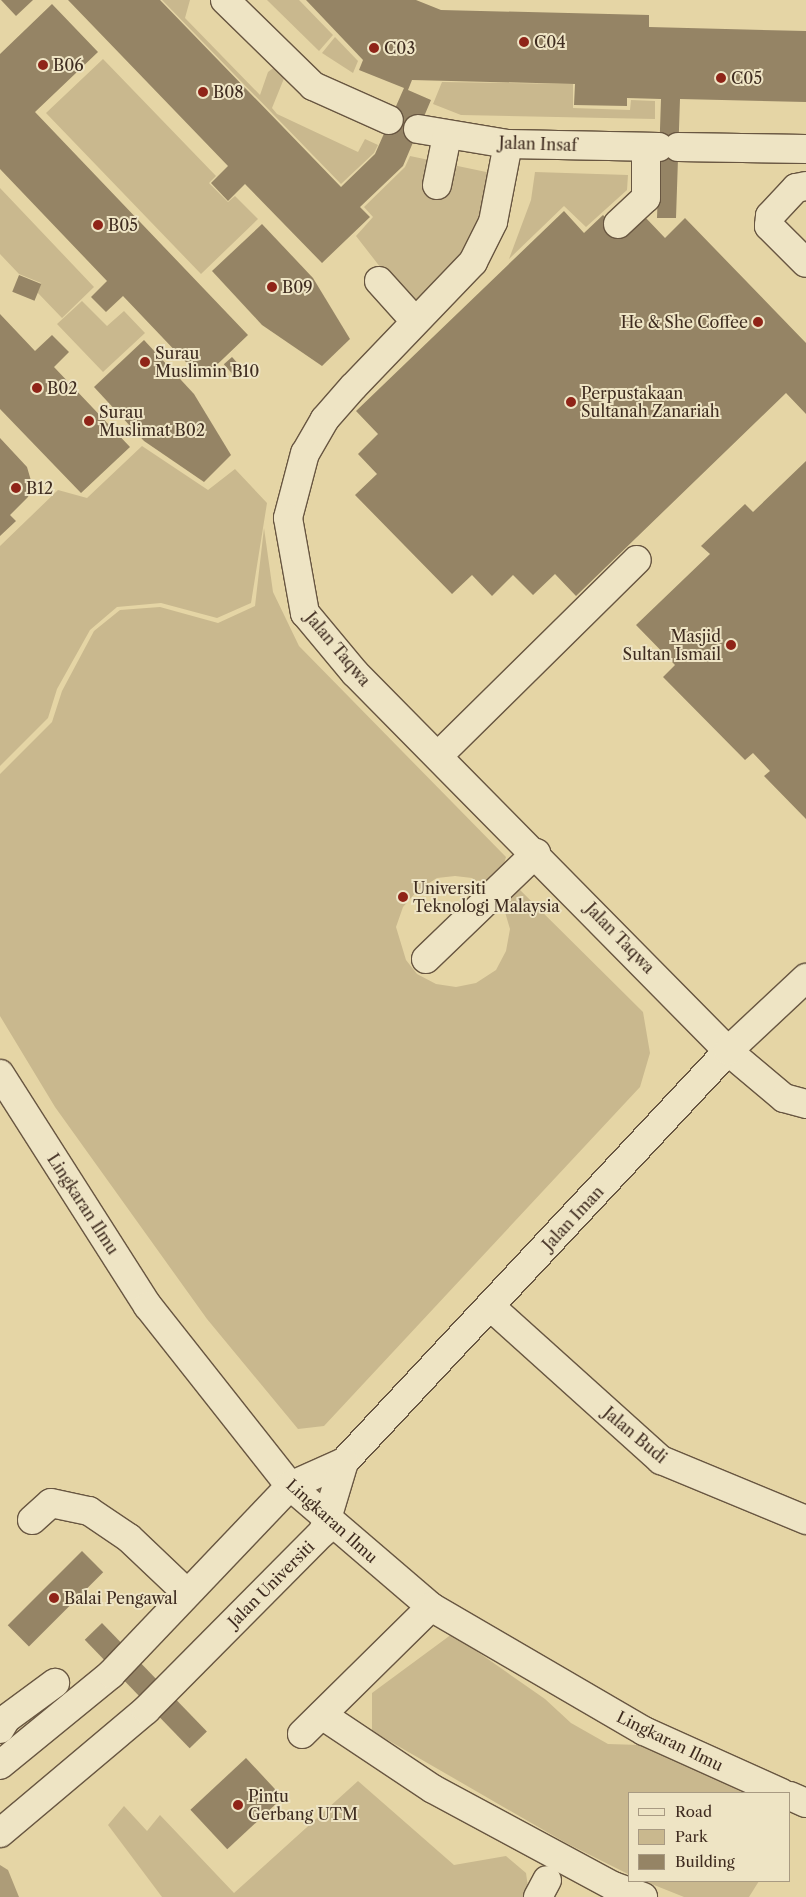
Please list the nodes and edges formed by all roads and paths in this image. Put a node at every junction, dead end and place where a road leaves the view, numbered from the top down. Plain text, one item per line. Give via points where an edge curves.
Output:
1 (224, 0) edge
2 (389, 120) dead end
3 (418, 129) dead end
4 (448, 136) junction
5 (508, 144) junction
6 (661, 147) junction
7 (806, 149) edge
8 (437, 185) dead end
9 (806, 186) edge
10 (618, 224) dead end
11 (806, 263) edge
12 (379, 281) dead end
13 (415, 321) junction
14 (637, 560) dead end
15 (438, 756) junction
16 (536, 853) junction
17 (426, 959) dead end
18 (806, 978) edge
19 (728, 1051) junction
20 (0, 1074) edge
21 (806, 1104) edge
22 (491, 1307) junction
23 (344, 1462) junction
24 (290, 1486) junction
25 (327, 1518) junction
26 (32, 1520) dead end
27 (806, 1520) edge
28 (187, 1593) junction
29 (430, 1606) junction
30 (55, 1683) dead end
31 (322, 1715) junction
32 (0, 1729) edge
33 (302, 1734) dead end
34 (2, 1758) edge
35 (780, 1792) edge
36 (791, 1796) edge
37 (806, 1804) edge
38 (0, 1833) edge
39 (643, 1897) edge

1 - 2 street via 314,86
3 - 4 street, Jalan Insaf
4 - 5 street, Jalan Insaf
4 - 8 street
5 - 6 street, Jalan Insaf
5 - 13 street, Jalan Taqwa via 493,222 473,262
6 - 7 street, Jalan Insaf
6 - 10 street via 646,198
9 - 11 street via 796,188 776,209 769,226
12 - 13 street
13 - 15 street, Jalan Taqwa via 325,419 305,453 288,518 305,614 355,672
14 - 15 street
15 - 16 street, Jalan Taqwa
16 - 17 street
16 - 19 street, Jalan Taqwa
18 - 19 street, Jalan Iman
19 - 21 street, Jalan Taqwa via 784,1098
19 - 22 street, Jalan Iman
20 - 24 street, Lingkaran Ilmu via 148,1306
22 - 23 street, Jalan Iman
22 - 27 street, Jalan Budi via 661,1460
23 - 24 street
23 - 25 street, Jalan Universiti
24 - 25 street, Lingkaran Ilmu
24 - 28 street
25 - 29 street, Lingkaran Ilmu
25 - 38 street, Jalan Universiti via 323,1532 146,1710
26 - 28 street via 51,1503 89,1511 129,1538
28 - 34 street via 110,1674
29 - 31 street
29 - 35 street, Lingkaran Ilmu via 644,1731
30 - 32 street via 6,1719
31 - 33 street
31 - 39 street via 433,1789 613,1886
36 - 37 street

